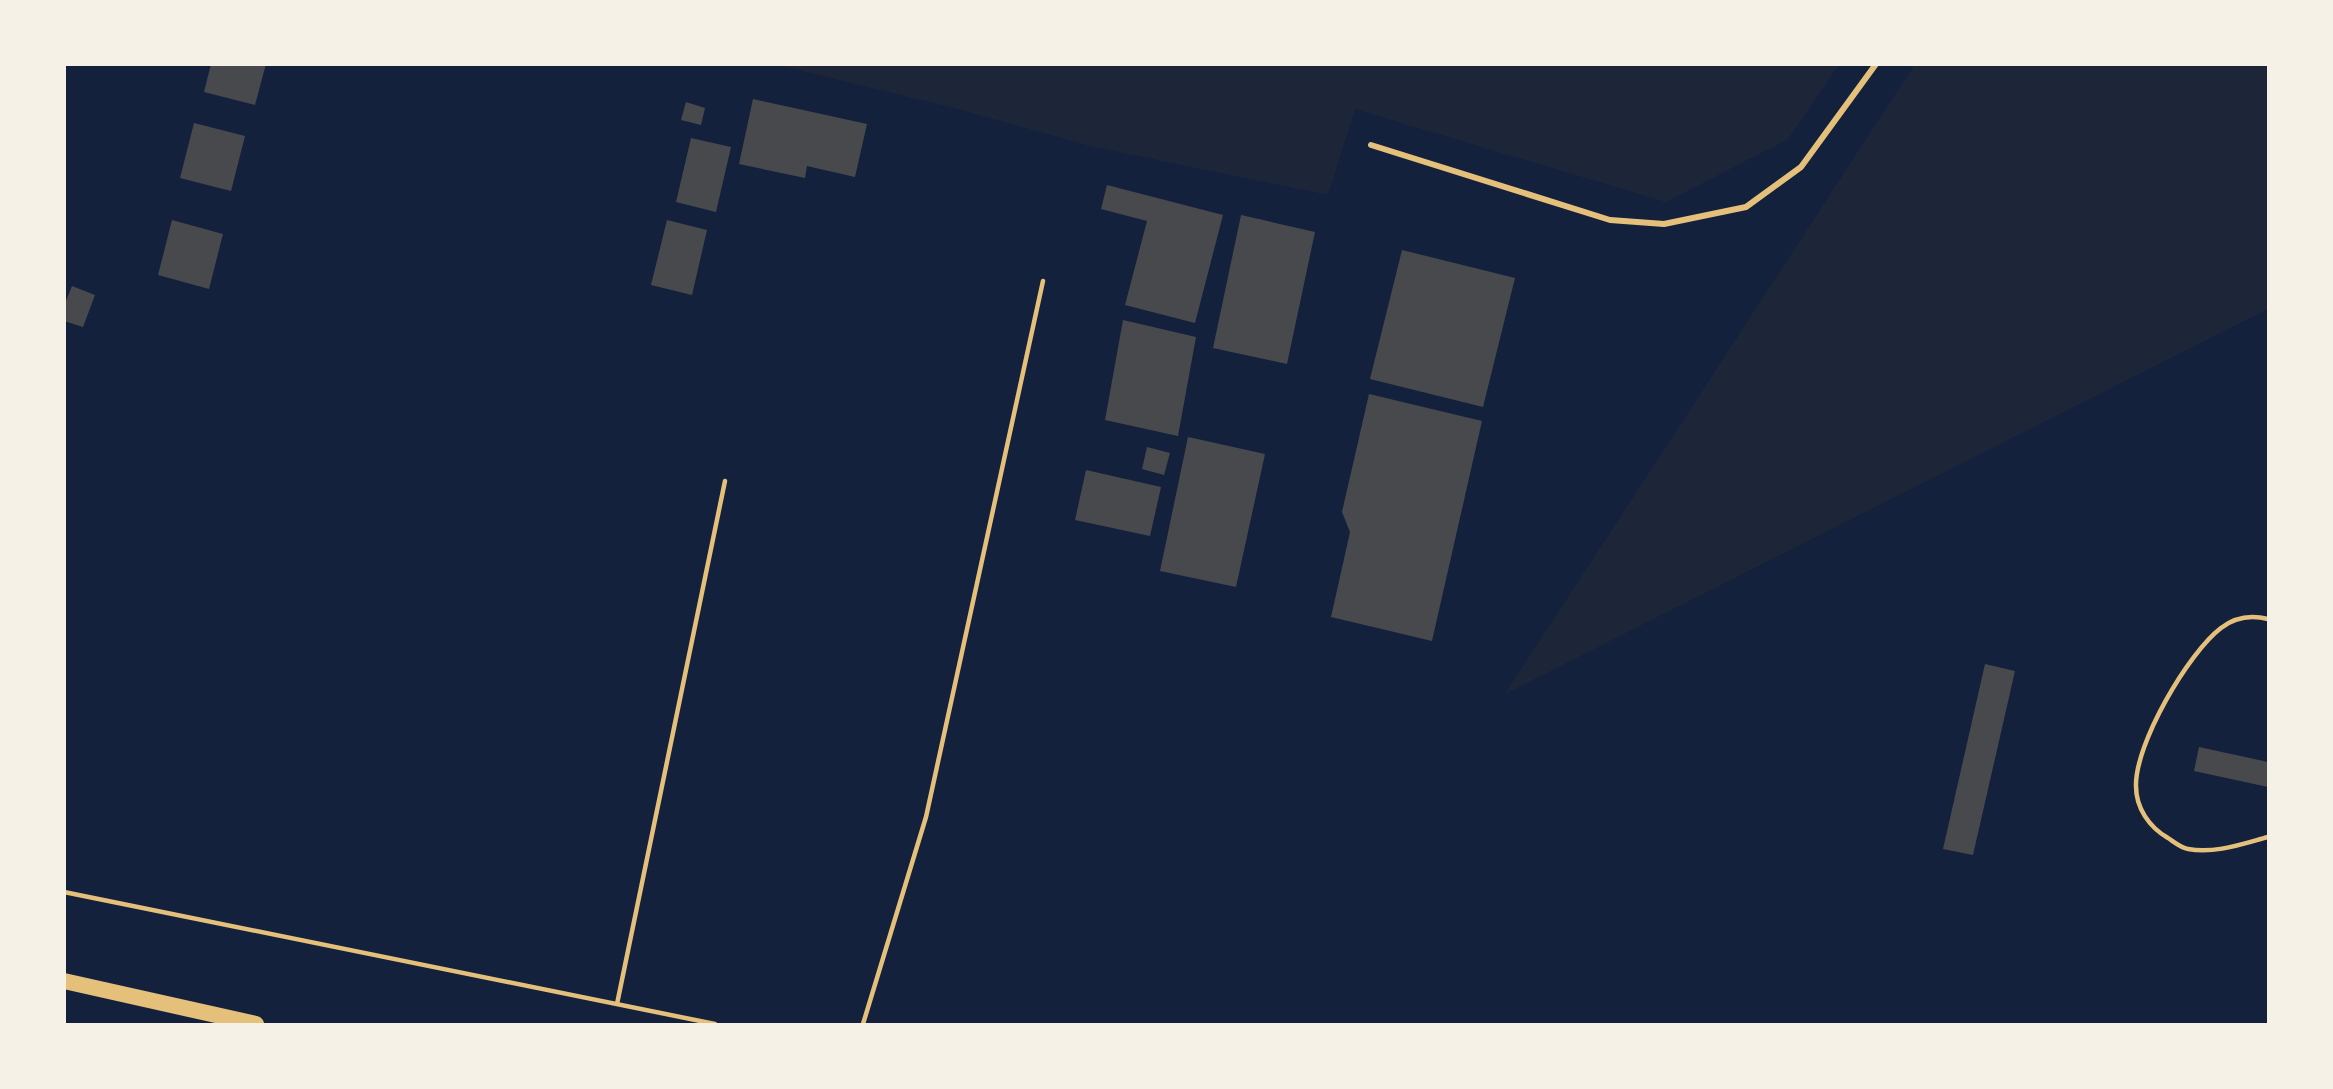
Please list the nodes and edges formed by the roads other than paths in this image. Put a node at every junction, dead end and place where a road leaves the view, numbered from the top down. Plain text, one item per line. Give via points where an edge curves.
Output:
1 (1876, 64) edge
2 (1371, 145) dead end
3 (1043, 281) dead end
4 (725, 481) dead end
5 (2268, 619) edge
6 (2268, 837) edge
7 (64, 891) edge
8 (64, 981) edge
9 (617, 1004) junction
10 (256, 1024) edge
11 (715, 1024) edge
12 (863, 1024) edge

1 - 2 street via 1801,167 1746,207 1664,224 1610,220
3 - 12 lane via 926,817
4 - 9 lane
5 - 6 lane via 2238,618 2221,627 2196,653 2145,742 2136,785 2140,810 2158,832 2186,849 2215,851
7 - 9 lane
8 - 10 highway
9 - 11 lane

